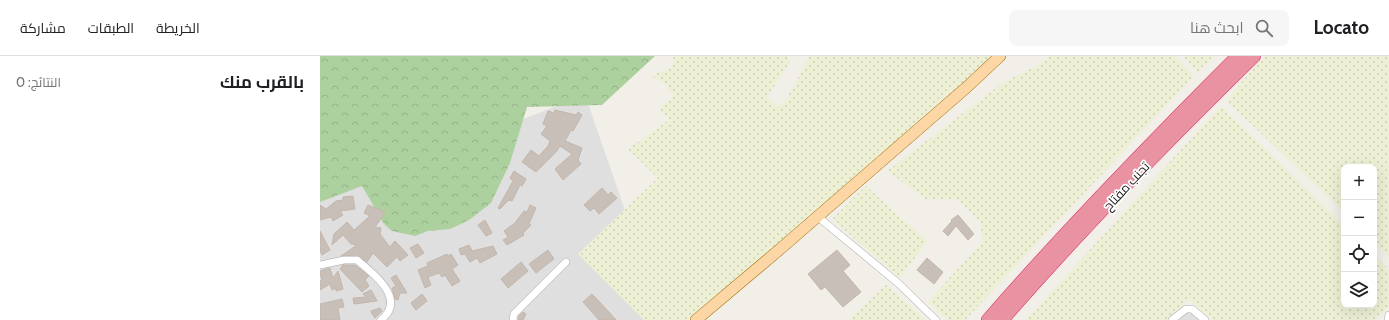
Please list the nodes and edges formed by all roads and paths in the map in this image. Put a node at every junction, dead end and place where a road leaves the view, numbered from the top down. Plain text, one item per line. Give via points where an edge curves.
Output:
1 (1000, 56) edge
2 (1238, 56) edge
3 (1254, 56) edge
4 (817, 216) junction
5 (566, 262) dead end
6 (320, 265) edge
7 (1389, 316) edge
8 (381, 320) edge
9 (513, 320) edge
10 (696, 320) edge
11 (936, 320) edge
12 (988, 320) edge
13 (1002, 320) edge
14 (1172, 320) edge
15 (1205, 320) edge
16 (1388, 320) edge

1 - 4 main road
2 - 12 highway, تجنب مفتاح via 1156,138
3 - 13 highway, تجنب مفتاح via 1171,138
4 - 10 main road
4 - 11 street via 898,283
5 - 9 street via 514,314
6 - 8 street via 357,260 369,269 382,282 390,299 390,310
7 - 16 street
14 - 15 street via 1186,309 1192,309

